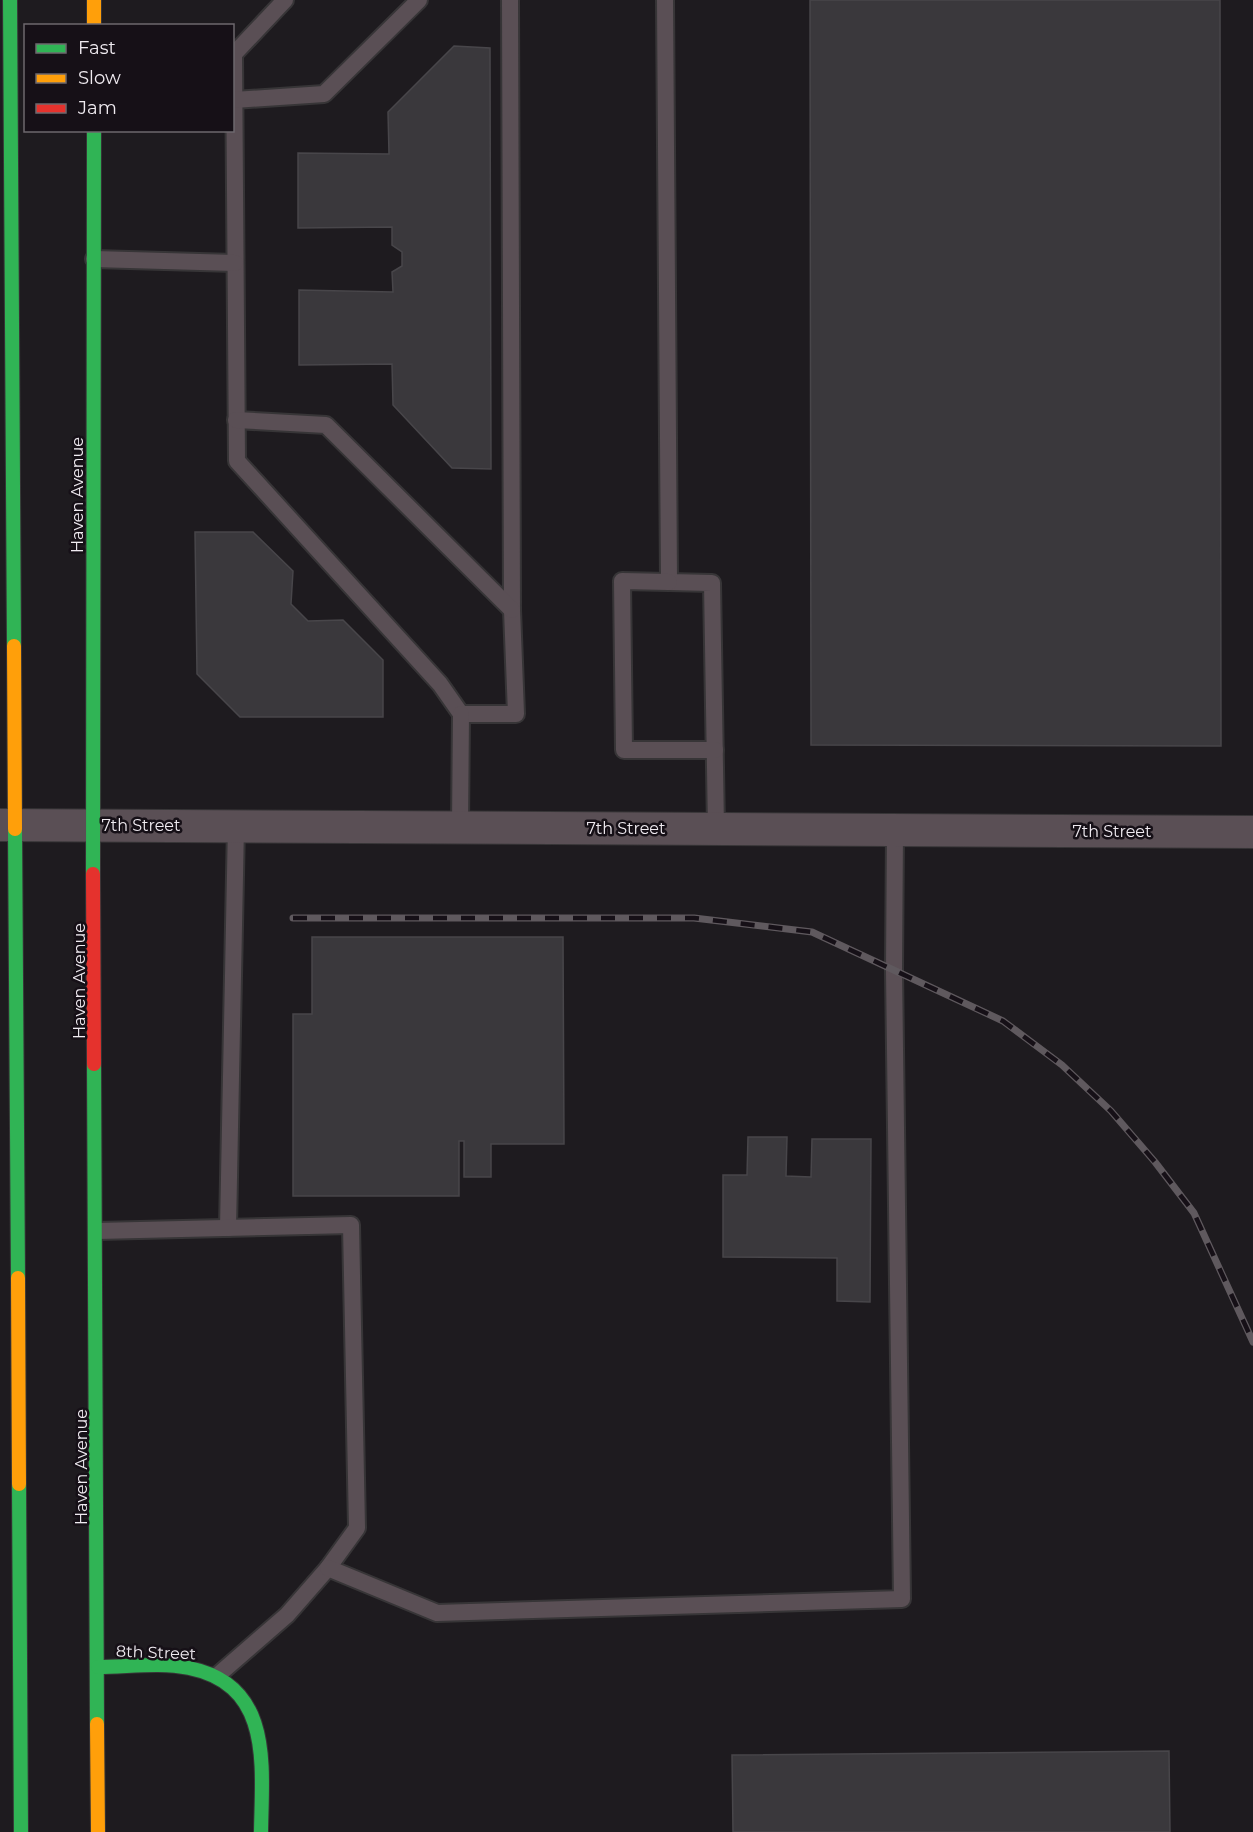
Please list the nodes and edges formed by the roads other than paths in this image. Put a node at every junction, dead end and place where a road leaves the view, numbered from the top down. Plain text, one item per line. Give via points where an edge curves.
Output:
1 (10, 0) edge
2 (94, 0) edge
3 (285, 0) edge
4 (419, 0) edge
5 (510, 0) edge
6 (665, 0) edge
7 (94, 24) edge
8 (234, 100) junction
9 (94, 132) edge
10 (94, 260) junction
11 (236, 263) junction
12 (236, 420) junction
13 (669, 582) junction
14 (512, 610) junction
15 (461, 714) junction
16 (715, 750) junction
17 (7, 825) edge
18 (94, 825) junction
19 (236, 825) junction
20 (460, 827) junction
21 (716, 829) junction
22 (895, 830) junction
23 (1253, 832) edge
24 (228, 1228) junction
25 (97, 1231) junction
26 (328, 1568) junction
27 (10, 1666) edge
28 (98, 1667) junction
29 (218, 1675) junction
30 (21, 1832) edge
31 (99, 1832) edge
32 (261, 1832) edge

1 - 17 main road via 16,766
2 - 7 main road
3 - 8 lane via 234,54
4 - 8 lane via 324,94
5 - 14 lane
6 - 13 lane
8 - 11 lane
9 - 10 main road, Haven Avenue
10 - 11 lane
10 - 18 main road, Haven Avenue
11 - 12 lane
12 - 14 lane via 326,425
12 - 15 lane via 237,461 440,684
13 - 16 lane via 712,583
13 - 16 lane via 622,581 624,750
14 - 15 lane via 516,714
15 - 20 lane
16 - 21 lane
17 - 18 street, 7th Street
17 - 27 main road
18 - 19 street, 7th Street
18 - 25 main road, Haven Avenue
19 - 20 street, 7th Street
19 - 24 lane
20 - 21 street, 7th Street
21 - 22 street, 7th Street
22 - 23 street, 7th Street
22 - 26 lane via 902,1599 437,1613
24 - 25 lane
24 - 26 lane via 351,1225 357,1528
25 - 28 main road, Haven Avenue
26 - 29 lane via 287,1615
27 - 30 main road
28 - 29 main road, 8th Street via 189,1667
28 - 31 main road, Haven Avenue
29 - 32 main road, 8th Street via 242,1692 256,1721 261,1752

